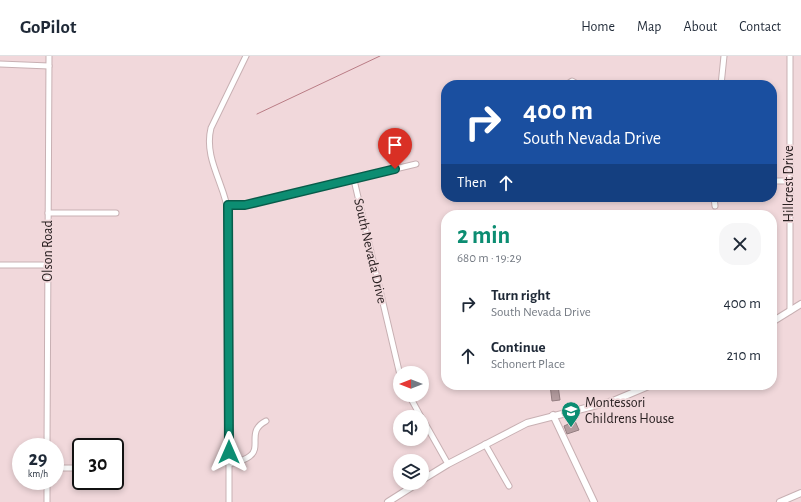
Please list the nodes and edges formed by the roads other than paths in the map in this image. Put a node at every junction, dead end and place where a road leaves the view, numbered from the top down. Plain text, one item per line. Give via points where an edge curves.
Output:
1 (49, 56) edge
2 (246, 56) edge
3 (724, 56) edge
4 (790, 56) edge
5 (0, 64) edge
6 (49, 66) junction
7 (722, 80) edge
8 (416, 164) dead end
9 (354, 180) junction
10 (777, 181) edge
11 (789, 181) junction
12 (715, 202) edge
13 (228, 205) junction
14 (715, 206) dead end
15 (48, 214) junction
16 (116, 214) dead end
17 (0, 265) edge
18 (48, 265) junction
19 (801, 304) edge
20 (790, 311) junction
21 (777, 319) edge
22 (398, 366) edge
23 (639, 390) edge
24 (553, 415) junction
25 (266, 421) dead end
26 (429, 430) edge
27 (47, 438) edge
28 (485, 444) junction
29 (229, 464) junction
30 (448, 464) junction
31 (429, 476) edge
32 (509, 486) dead end
33 (47, 490) edge
34 (407, 490) edge
35 (801, 493) edge
36 (47, 502) edge
37 (229, 502) edge
38 (388, 502) edge
39 (594, 502) edge
40 (780, 502) edge

1 - 6 street, Olson Road
2 - 13 street via 212,128 209,148
3 - 7 street
4 - 11 street, Hillcrest Drive
5 - 6 street
6 - 15 street, Olson Road
8 - 9 street
9 - 13 street, South Nevada Drive via 245,205
9 - 22 street, South Nevada Drive
10 - 11 street
11 - 20 street, Hillcrest Drive
12 - 14 street
13 - 29 street
15 - 16 street
15 - 18 street, Olson Road
17 - 18 street
18 - 27 street, Olson Road
19 - 20 street
20 - 21 street
23 - 24 street via 613,401
24 - 28 street via 527,423
24 - 39 street
25 - 29 street via 258,425 255,431 254,452 250,457
26 - 30 street
28 - 30 street
28 - 32 street
29 - 37 street
30 - 31 street
33 - 36 street
34 - 38 street
35 - 40 street

